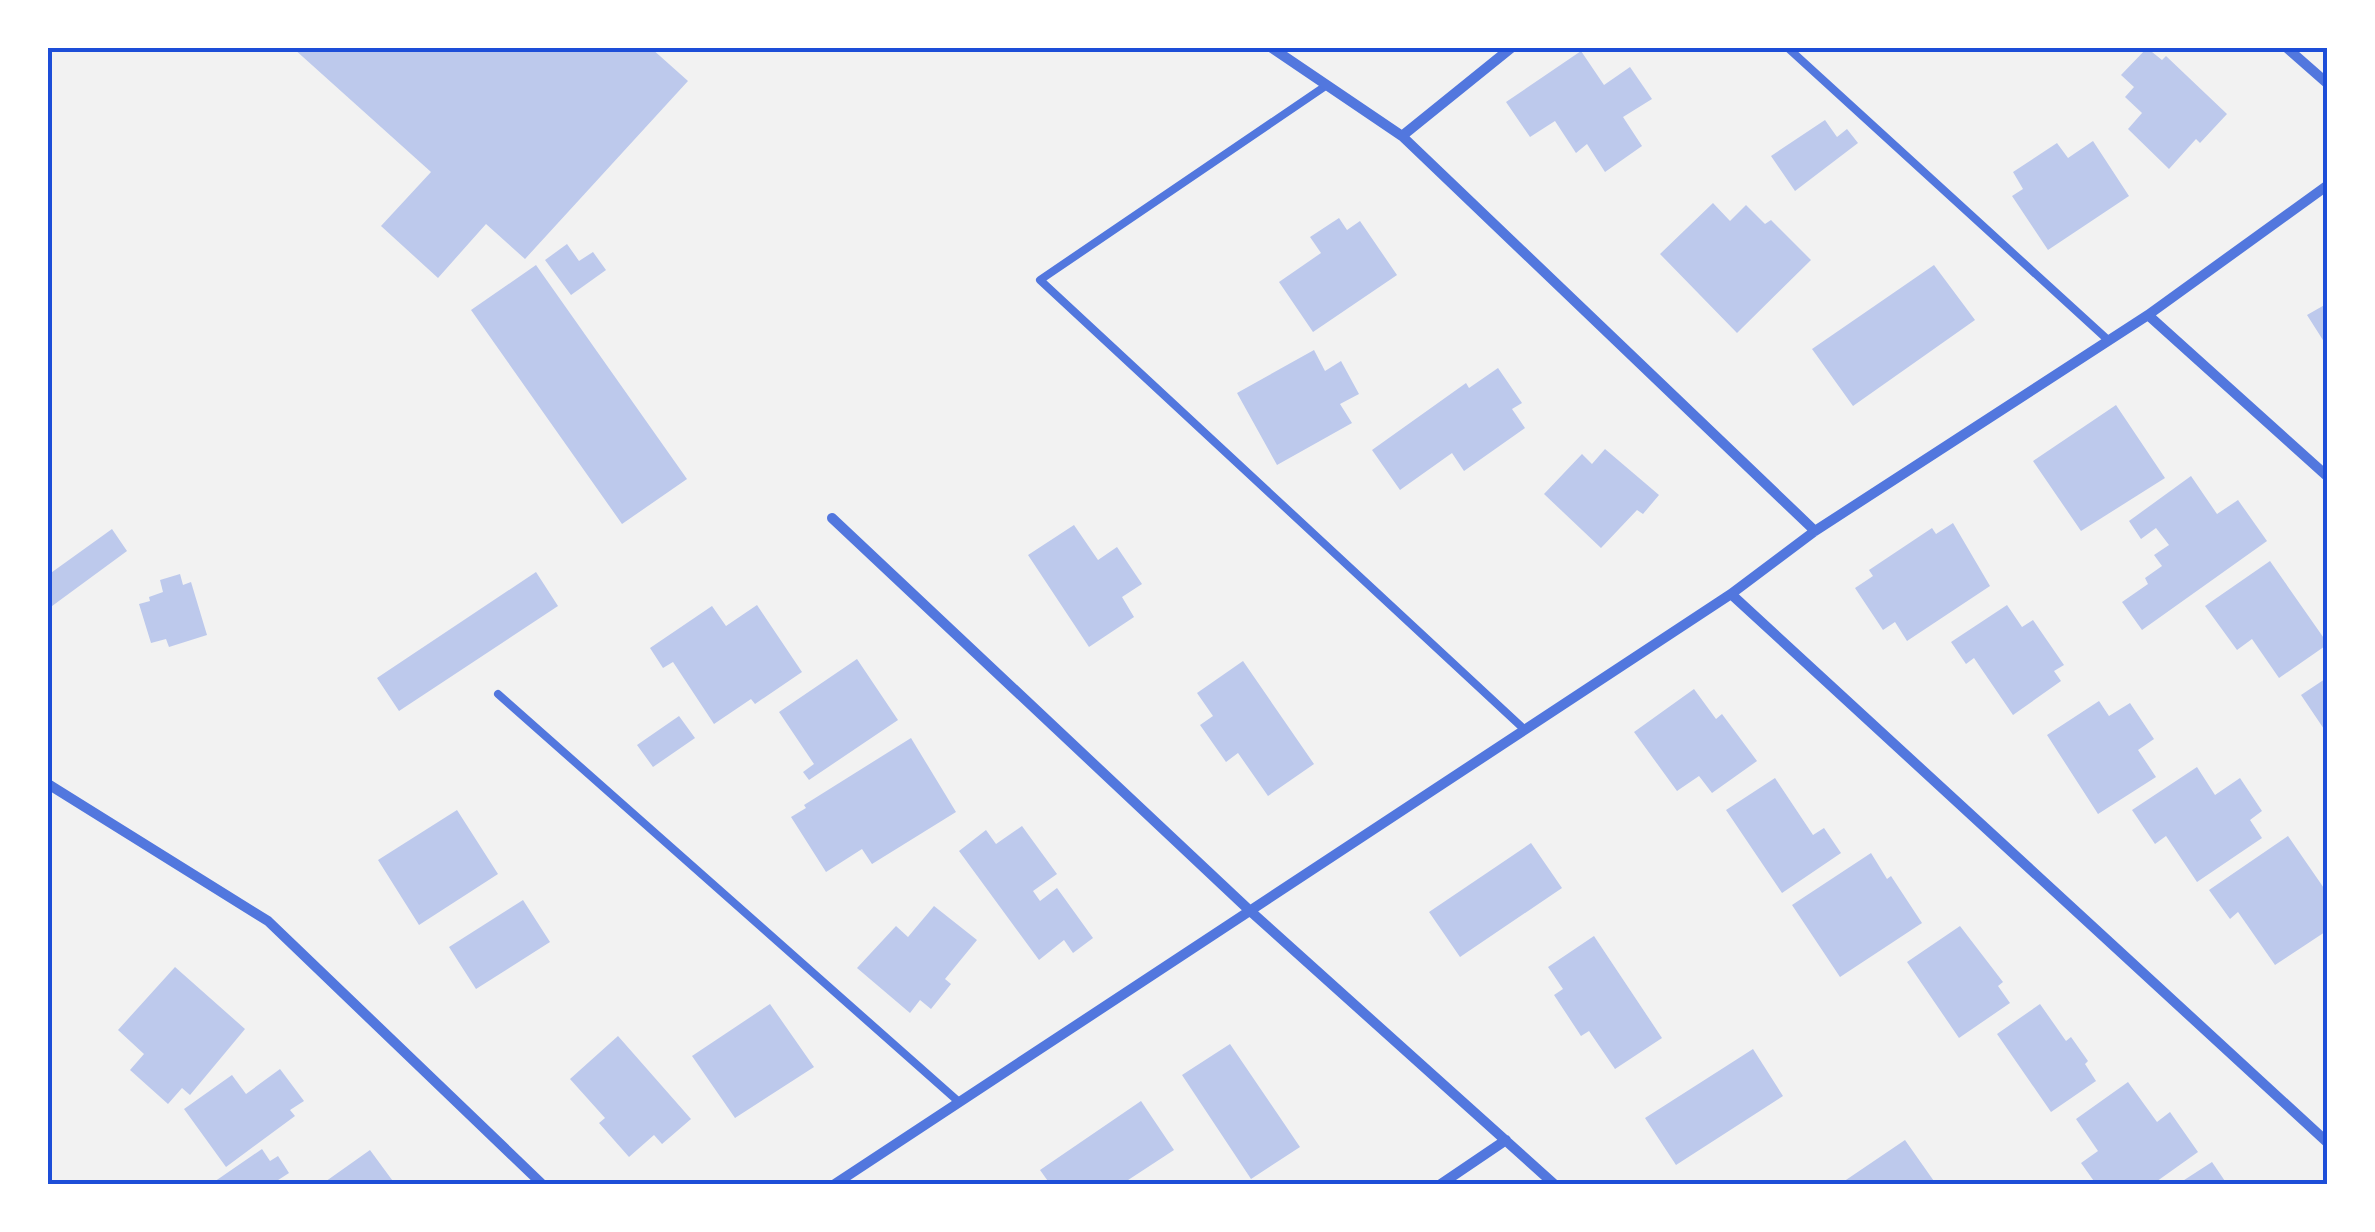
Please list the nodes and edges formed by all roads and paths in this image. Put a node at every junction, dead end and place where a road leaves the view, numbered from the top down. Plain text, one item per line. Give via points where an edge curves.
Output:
1 (1272, 48) edge
2 (1511, 48) edge
3 (1788, 48) edge
4 (2287, 48) edge
5 (2328, 84) edge
6 (1327, 85) junction
7 (1402, 136) junction
8 (2328, 184) edge
9 (2148, 315) junction
10 (2108, 340) junction
11 (2328, 477) edge
12 (832, 518) dead end
13 (1815, 531) junction
14 (1731, 594) junction
15 (498, 694) dead end
16 (1524, 729) junction
17 (48, 784) edge
18 (1248, 909) junction
19 (959, 1102) junction
20 (1506, 1140) junction
21 (2328, 1143) edge
22 (542, 1184) edge
23 (835, 1184) edge
24 (1441, 1184) edge
25 (1554, 1184) edge

1 - 6 street
2 - 7 street
3 - 10 lane
4 - 5 street
6 - 7 street
6 - 16 lane via 1040,280
7 - 13 street
8 - 9 street
9 - 10 street
9 - 11 street
10 - 13 street
12 - 18 street
13 - 14 street
14 - 16 street
14 - 21 street
15 - 19 lane
16 - 18 street
17 - 22 street via 268,921
18 - 19 street
18 - 20 street
19 - 23 street
20 - 24 street
20 - 25 street

